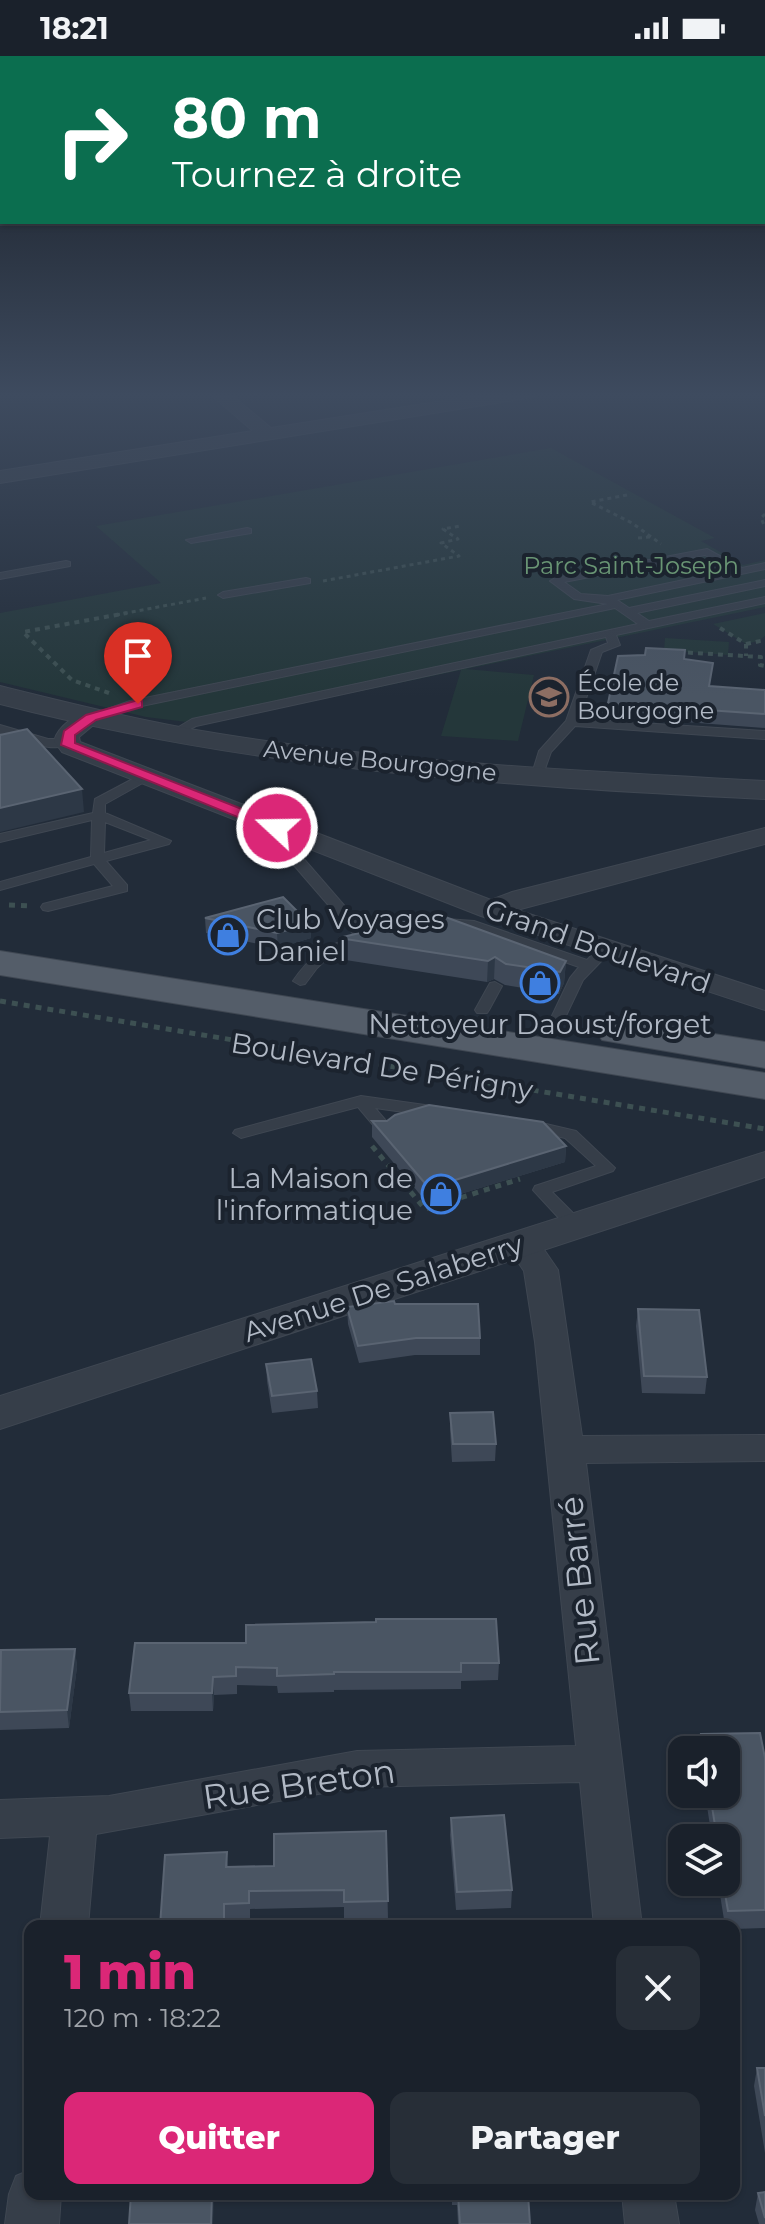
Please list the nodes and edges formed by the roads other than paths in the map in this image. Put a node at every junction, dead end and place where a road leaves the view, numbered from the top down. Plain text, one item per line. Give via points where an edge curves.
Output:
1 (247, 531) dead end
2 (191, 540) dead end
3 (66, 564) dead end
4 (765, 566) edge
5 (740, 571) junction
6 (541, 572) dead end
7 (0, 576) edge
8 (306, 581) road end
9 (555, 581) junction
10 (765, 583) edge
11 (223, 595) road end
12 (765, 600) edge
13 (617, 605) junction
14 (647, 625) junction
15 (611, 635) junction
16 (5, 700) edge
17 (91, 717) junction
18 (572, 722) junction
19 (0, 729) edge
20 (171, 735) junction
21 (765, 735) edge
22 (67, 743) junction
23 (144, 777) junction
24 (537, 777) junction
25 (765, 790) edge
26 (99, 815) junction
27 (765, 836) edge
28 (0, 838) edge
29 (304, 838) junction
30 (97, 859) junction
31 (0, 886) edge
32 (48, 907) road end
33 (480, 917) junction
34 (427, 922) edge
35 (390, 932) edge
36 (0, 934) edge
37 (365, 938) junction
38 (598, 958) junction
39 (0, 963) edge
40 (300, 981) junction
41 (765, 1001) edge
42 (556, 1022) junction
43 (763, 1079) edge
44 (361, 1101) junction
45 (461, 1115) edge
46 (506, 1122) edge
47 (385, 1129) edge
48 (241, 1133) dead end
49 (765, 1164) edge
50 (575, 1225) junction
51 (522, 1243) junction
52 (0, 1413) edge
53 (765, 1448) edge
54 (566, 1450) junction
55 (599, 1764) junction
56 (75, 1817) junction
57 (0, 1819) edge
58 (65, 1920) edge
59 (617, 1920) edge
60 (34, 2200) edge
61 (649, 2200) edge
62 (32, 2224) edge
63 (652, 2224) edge

1 - 2 lane
3 - 7 lane
4 - 5 lane
5 - 9 lane via 707,552
5 - 13 lane
6 - 9 lane
8 - 11 lane
9 - 13 lane via 578,597
10 - 13 lane
12 - 14 lane
13 - 14 lane
13 - 17 lane
14 - 15 lane
15 - 18 lane via 614,645 597,650
15 - 20 lane via 192,723
16 - 17 street, Avenue Bourgogne
17 - 20 street, Avenue Bourgogne
17 - 22 street via 68,734
18 - 21 lane
18 - 24 lane via 545,751
19 - 22 lane via 47,743
20 - 24 street, Avenue Bourgogne via 368,763
22 - 23 street, Grand Boulevard
23 - 26 lane via 99,802
23 - 29 street, Grand Boulevard
24 - 25 street, Avenue Bourgogne
26 - 28 lane
26 - 30 lane
26 - 30 lane via 164,841
27 - 33 street via 522,898
29 - 33 street, Grand Boulevard
29 - 37 lane via 292,846 292,853
30 - 31 lane
30 - 32 lane via 122,888
33 - 34 lane
33 - 38 street, Grand Boulevard
35 - 37 lane
36 - 40 main road, Boulevard De Périgny
37 - 40 lane via 325,950
38 - 41 street, Grand Boulevard
38 - 42 lane via 571,988
39 - 43 main road, Boulevard De Périgny
40 - 42 main road, Boulevard De Périgny via 488,998
42 - 43 main road, Boulevard De Périgny
44 - 45 lane
44 - 47 lane
44 - 48 lane
46 - 50 lane via 570,1134 607,1168 541,1190
49 - 50 street, Avenue De Salaberry
50 - 51 street, Avenue De Salaberry
51 - 52 street, Avenue De Salaberry
51 - 54 street, Rue Barré via 541,1270
53 - 54 street
54 - 55 street, Rue Barré
55 - 56 street, Rue Breton via 357,1769
55 - 59 street, Rue Barré
56 - 57 street, Rue Breton
56 - 58 street
60 - 62 street
61 - 63 street

